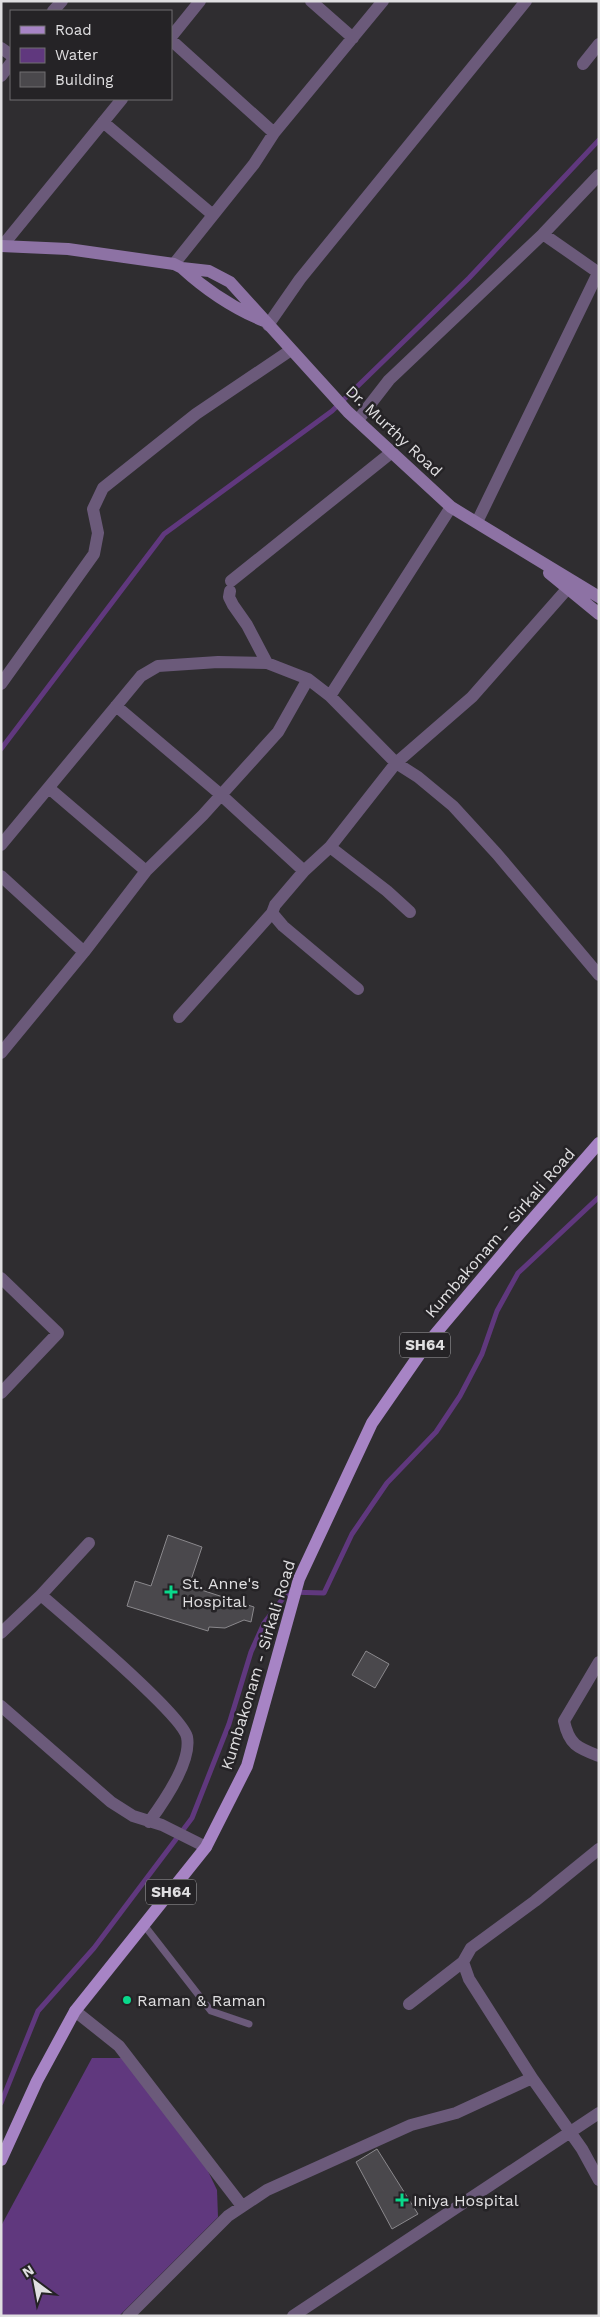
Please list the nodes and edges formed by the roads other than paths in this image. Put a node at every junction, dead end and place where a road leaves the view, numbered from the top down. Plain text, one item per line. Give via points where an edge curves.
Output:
1 (200, 1) edge
2 (311, 1) edge
3 (383, 1) edge
4 (526, 1) edge
5 (172, 37) edge
6 (352, 38) junction
7 (172, 39) edge
8 (599, 44) edge
9 (582, 64) dead end
10 (10, 65) edge
11 (1, 76) edge
12 (121, 100) edge
13 (103, 122) junction
14 (274, 133) junction
15 (599, 175) edge
16 (213, 215) junction
17 (543, 234) junction
18 (2, 246) edge
19 (178, 266) junction
20 (598, 273) edge
21 (266, 323) junction
22 (291, 350) junction
23 (353, 416) junction
24 (392, 452) junction
25 (451, 506) junction
26 (477, 522) junction
27 (517, 546) junction
28 (568, 588) junction
29 (599, 597) edge
30 (599, 614) edge
31 (267, 663) junction
32 (2, 679) edge
33 (308, 679) junction
34 (330, 696) junction
35 (116, 706) junction
36 (396, 763) junction
37 (50, 789) junction
38 (220, 794) junction
39 (1, 845) edge
40 (330, 847) junction
41 (146, 871) junction
42 (304, 871) junction
43 (1, 876) edge
44 (410, 912) dead end
45 (272, 913) junction
46 (84, 952) junction
47 (599, 975) edge
48 (358, 989) dead end
49 (179, 1017) dead end
50 (1, 1053) edge
51 (599, 1143) edge
52 (1, 1278) edge
53 (1, 1393) edge
54 (89, 1543) dead end
55 (41, 1595) junction
56 (1, 1633) edge
57 (599, 1662) edge
58 (1, 1706) edge
59 (599, 1756) edge
60 (149, 1822) junction
61 (206, 1847) junction
62 (599, 1849) edge
63 (144, 1925) junction
64 (463, 1962) junction
65 (409, 2004) dead end
66 (75, 2011) junction
67 (249, 2024) dead end
68 (532, 2078) junction
69 (599, 2113) edge
70 (570, 2133) junction
71 (1, 2160) edge
72 (599, 2180) edge
73 (242, 2206) junction
74 (128, 2316) edge
75 (293, 2316) edge

1 - 5 street
2 - 6 street
3 - 6 street
4 - 21 street
6 - 14 street
7 - 14 street
8 - 9 street
10 - 11 street
12 - 13 street
13 - 16 street
13 - 18 street
14 - 16 street
15 - 17 street
16 - 19 street
17 - 20 street
17 - 23 street
18 - 19 main road, Dr. Murthy Road via 68,249
19 - 21 main road, Dr. Murthy Road
20 - 26 street
21 - 22 main road, Dr. Murthy Road
22 - 23 main road, Dr. Murthy Road
22 - 32 street via 196,414 103,488 93,509 98,533 94,554
23 - 24 main road, Dr. Murthy Road
24 - 25 main road, Dr. Murthy Road
24 - 31 street via 230,586 233,606
25 - 26 main road, Dr. Murthy Road
25 - 34 street
26 - 27 main road, Dr. Murthy Road
27 - 28 main road, Dr. Murthy Road
27 - 29 main road, Dr. Murthy Road
28 - 30 main road, Dr. Murthy Road
28 - 36 street via 472,697
31 - 33 street
31 - 35 street via 158,666 142,676
33 - 34 street
33 - 38 street via 278,732
34 - 36 street
35 - 37 street
35 - 38 street
36 - 40 street
36 - 47 street via 453,806
37 - 39 street
37 - 41 street
38 - 41 street
38 - 42 street
40 - 42 street
40 - 44 street
41 - 46 street
42 - 45 street
43 - 46 street
45 - 48 street
45 - 49 street
46 - 50 street
51 - 61 main road, Kumbakonam - Sirkali Road / SH64 via 426,1345 372,1423 299,1578 247,1766
52 - 53 street via 58,1333
54 - 55 street
55 - 56 street
55 - 60 street via 180,1722 187,1736 188,1750 167,1797
57 - 59 street via 564,1721 567,1736 578,1748
58 - 60 street via 110,1802
60 - 61 street
61 - 63 main road, Kumbakonam - Sirkali Road / SH64
62 - 64 street via 471,1948
63 - 66 main road, Kumbakonam - Sirkali Road / SH64
63 - 67 lane via 211,2011
64 - 65 street
64 - 68 street via 469,1980
66 - 71 main road, Kumbakonam - Sirkali Road / SH64
66 - 73 street via 119,2046
68 - 70 street
68 - 73 street via 456,2113 411,2126 267,2190
69 - 70 street
70 - 72 street
70 - 75 street
73 - 74 street via 188,2254

